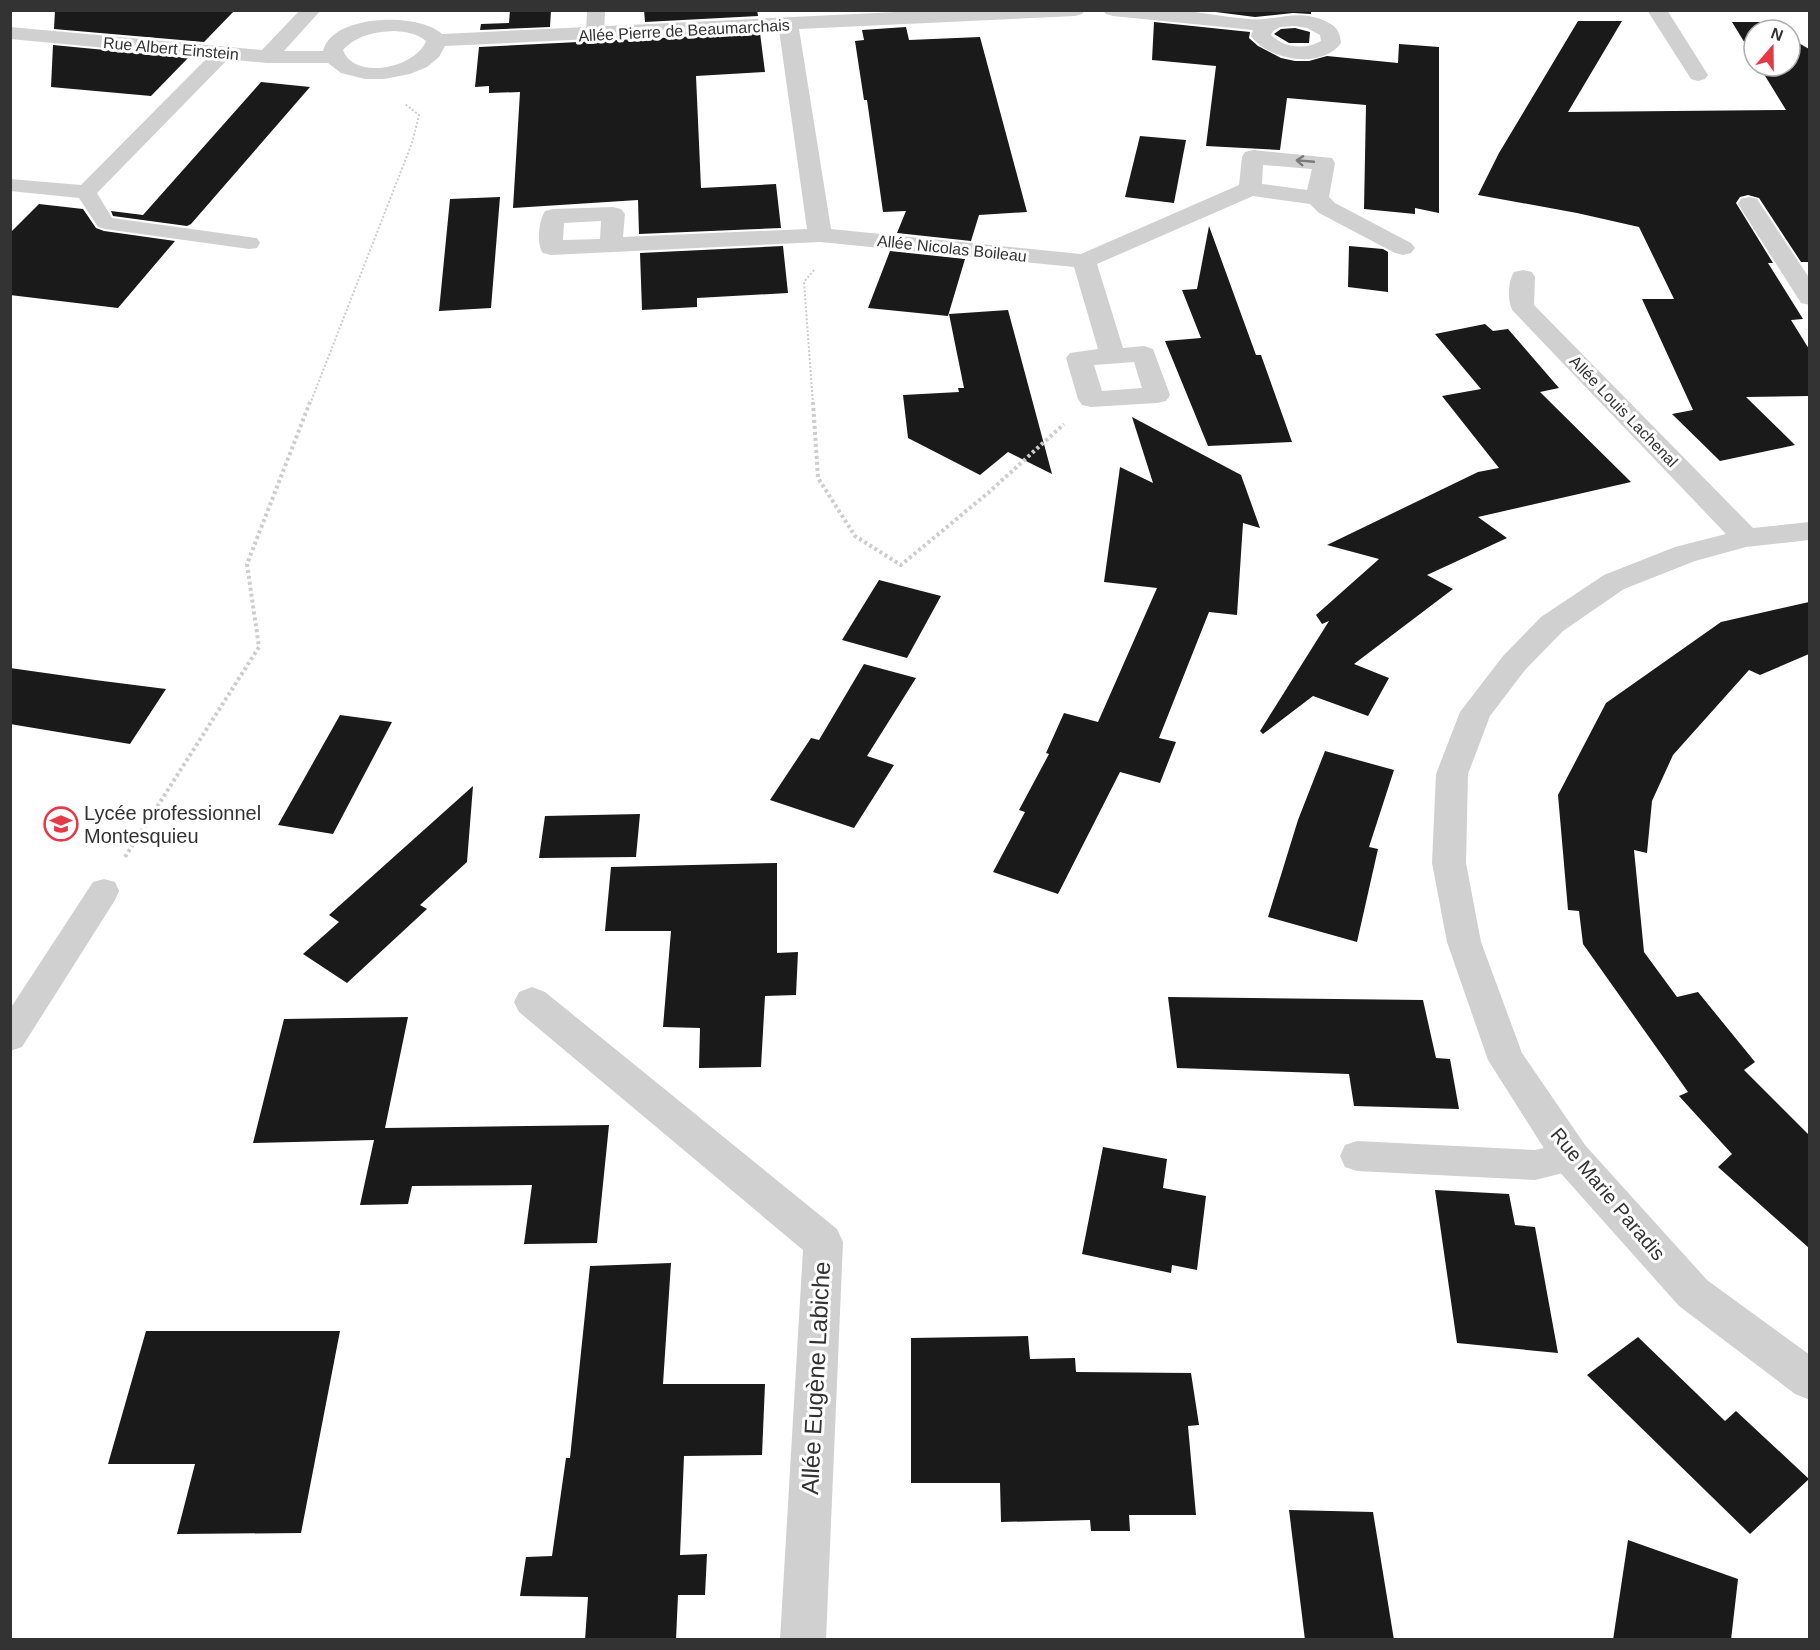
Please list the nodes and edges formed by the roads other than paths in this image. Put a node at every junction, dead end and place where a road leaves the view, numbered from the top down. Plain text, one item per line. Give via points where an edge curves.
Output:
1 (311, 10) edge
2 (596, 10) edge
3 (1075, 10) edge
4 (1113, 10) edge
5 (1657, 10) edge
6 (1267, 25) dead end
7 (788, 26) junction
8 (10, 33) edge
9 (595, 35) junction
10 (437, 40) junction
11 (223, 53) junction
12 (267, 57) junction
13 (333, 57) junction
14 (1698, 75) dead end
15 (10, 184) edge
16 (1250, 189) junction
17 (86, 192) junction
18 (1317, 198) junction
19 (1749, 204) dead end
20 (820, 235) junction
21 (249, 243) dead end
22 (611, 245) dead end
23 (1403, 248) dead end
24 (1084, 261) junction
25 (1802, 274) edge
26 (1523, 277) dead end
27 (1809, 298) edge
28 (1113, 356) junction
29 (1809, 531) edge
30 (1746, 538) junction
31 (104, 891) road end
32 (532, 1002) dead end
33 (10, 1037) edge
34 (1357, 1156) dead end
35 (1571, 1157) junction
36 (1809, 1380) edge
37 (803, 1640) edge

1 - 12 street
2 - 9 lane
3 - 7 street, Allée Pierre de Beaumarchais
4 - 6 street
5 - 14 street
7 - 9 street, Allée Pierre de Beaumarchais
7 - 20 street
8 - 11 street, Rue Albert Einstein
9 - 10 street, Allée Pierre de Beaumarchais
10 - 13 street via 416,27 377,26 338,42
10 - 13 street via 437,49 419,64 384,73 350,70
11 - 12 street, Rue Albert Einstein
11 - 17 lane
12 - 13 street, Rue Albert Einstein
15 - 17 lane
16 - 18 street
18 -> 16 street via 1324,163 1253,157
16 - 24 street, Allée Nicolas Boileau
17 - 21 lane via 105,223
18 - 23 street via 1327,208
19 - 25 street
20 - 22 street, Allée Nicolas Boileau
20 - 24 street, Allée Nicolas Boileau
24 - 28 street
25 - 27 street
26 - 30 street, Allée Louis Lachenal via 1522,306
28 - 28 street via 1079,358 1091,399 1157,395 1144,354
29 - 30 street, Rue Marie Paradis
30 - 35 street, Rue Marie Paradis via 1685,554 1614,582 1552,624 1514,663 1476,712 1452,774 1449,863 1464,942 1506,1060
31 - 33 lane
32 - 37 street, Allée Eugène Labiche via 823,1242
34 - 35 lane via 1535,1165
35 - 36 street, Rue Marie Paradis via 1694,1293

